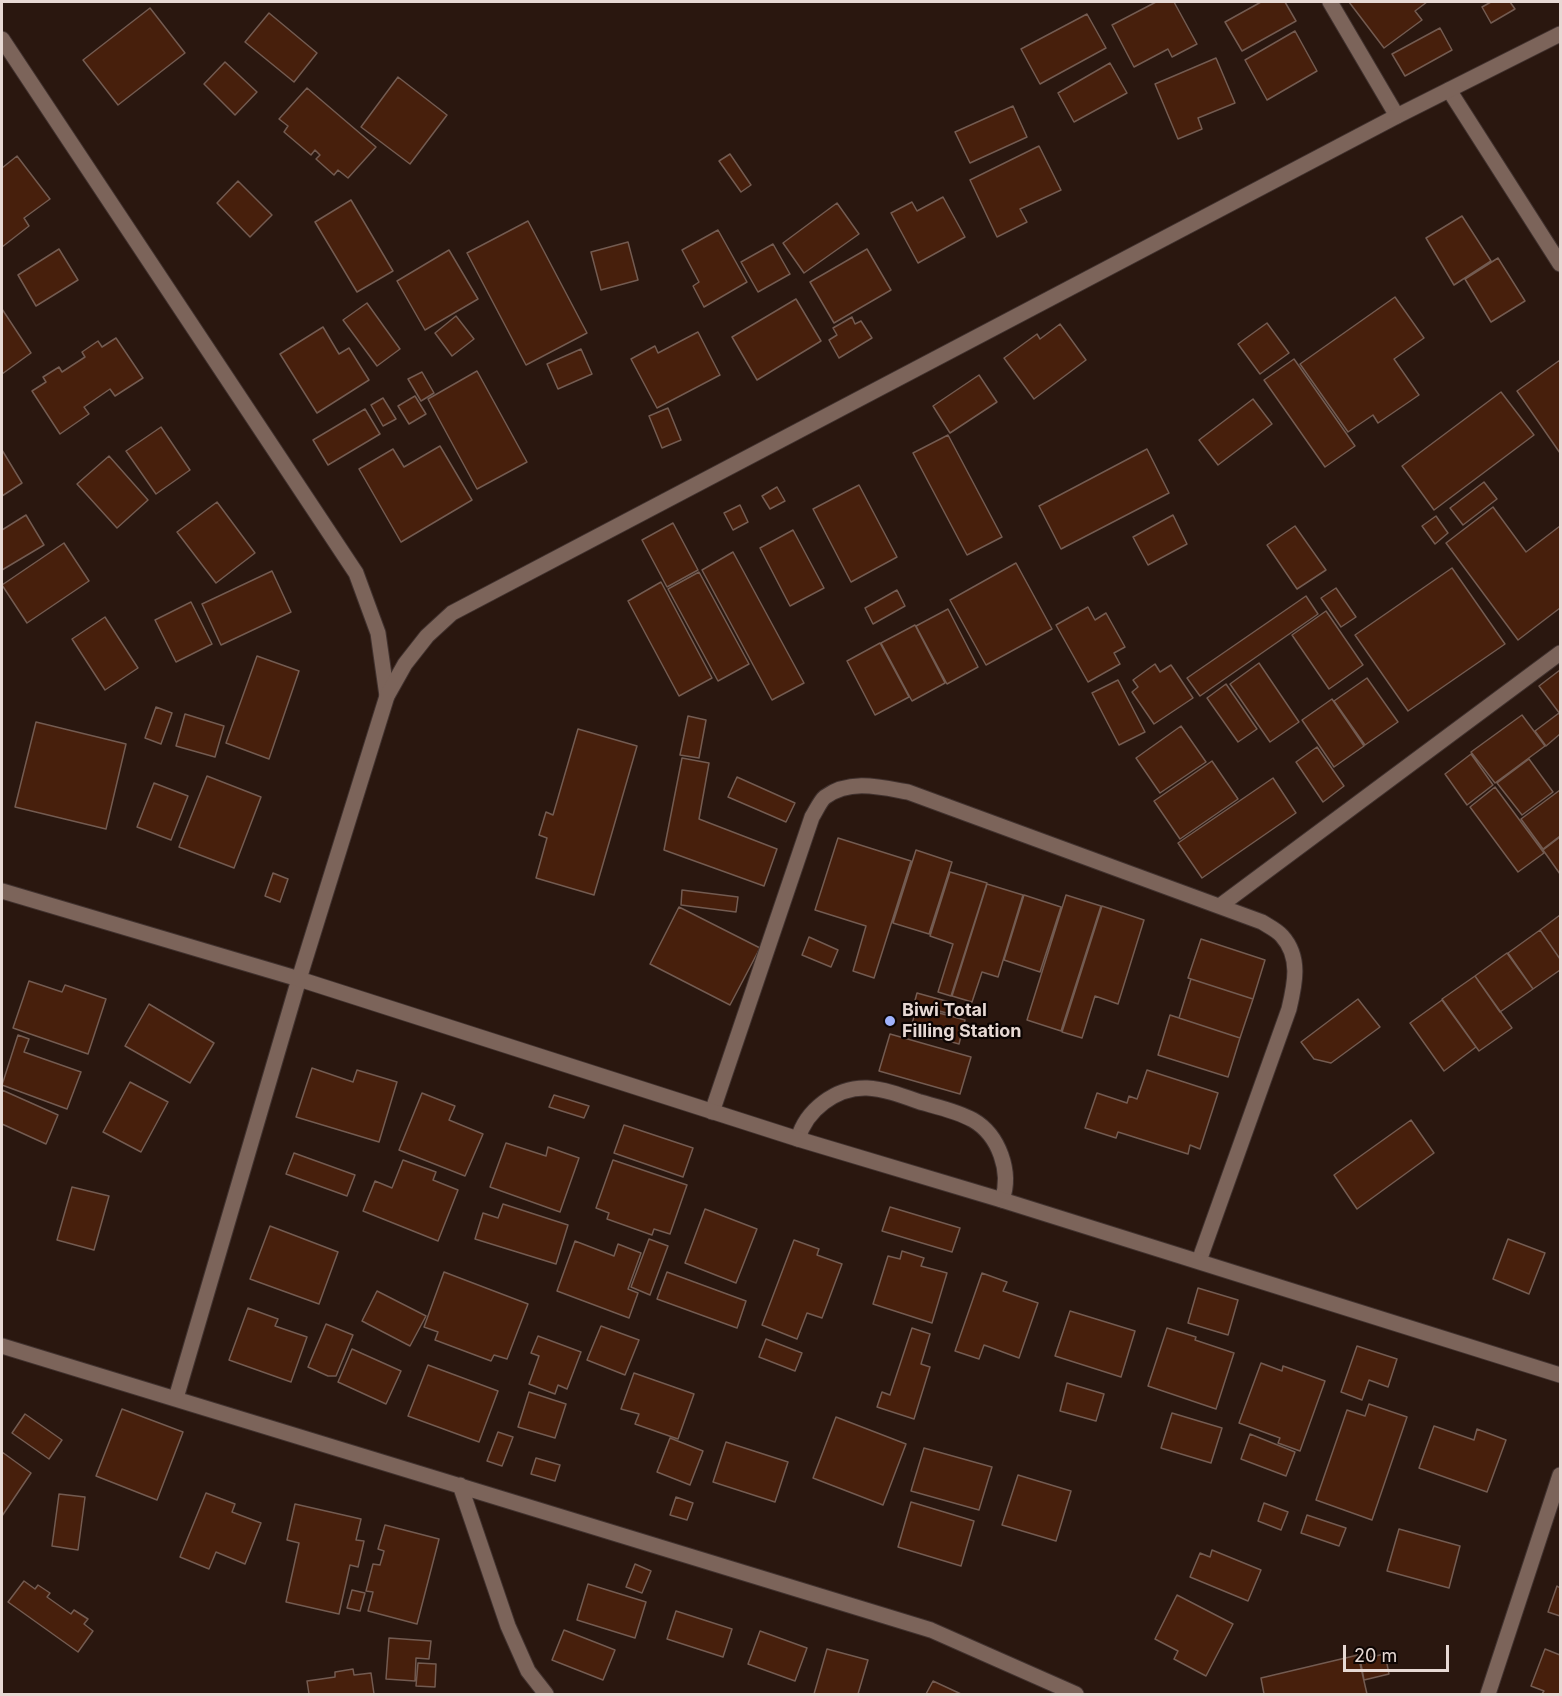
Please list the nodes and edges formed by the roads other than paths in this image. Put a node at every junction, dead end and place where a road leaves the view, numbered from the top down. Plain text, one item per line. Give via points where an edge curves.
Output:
1 (1330, 2) edge
2 (1560, 34) edge
3 (2, 39) edge
4 (1449, 90) junction
5 (1397, 116) junction
6 (1560, 264) edge
7 (1560, 653) edge
8 (387, 696) junction
9 (2, 891) edge
10 (1221, 905) junction
11 (299, 979) junction
12 (712, 1112) junction
13 (798, 1139) junction
14 (1002, 1200) junction
15 (1199, 1261) junction
16 (2, 1346) edge
17 (1560, 1375) edge
18 (176, 1398) junction
19 (1560, 1475) edge
20 (460, 1485) junction
21 (546, 1695) edge
22 (1076, 1695) edge
23 (1488, 1695) edge

1 - 5 street
2 - 4 street
3 - 8 street via 356,573 378,633
4 - 5 street
4 - 6 street
5 - 8 street via 452,613 405,664
7 - 10 street
8 - 11 street
9 - 11 street
10 - 12 street via 908,792 873,785 848,786 824,798 812,817
10 - 15 street via 1282,935 1292,951 1296,970 1289,1009
11 - 12 street
11 - 18 street
12 - 13 street
13 - 14 street
13 - 14 street via 812,1113 827,1099 846,1091 885,1091 956,1112 974,1120 1000,1150 1005,1170
14 - 15 street
15 - 17 street
16 - 18 street
18 - 20 street
19 - 23 street
20 - 21 street via 508,1626 528,1671
20 - 22 street via 931,1630

